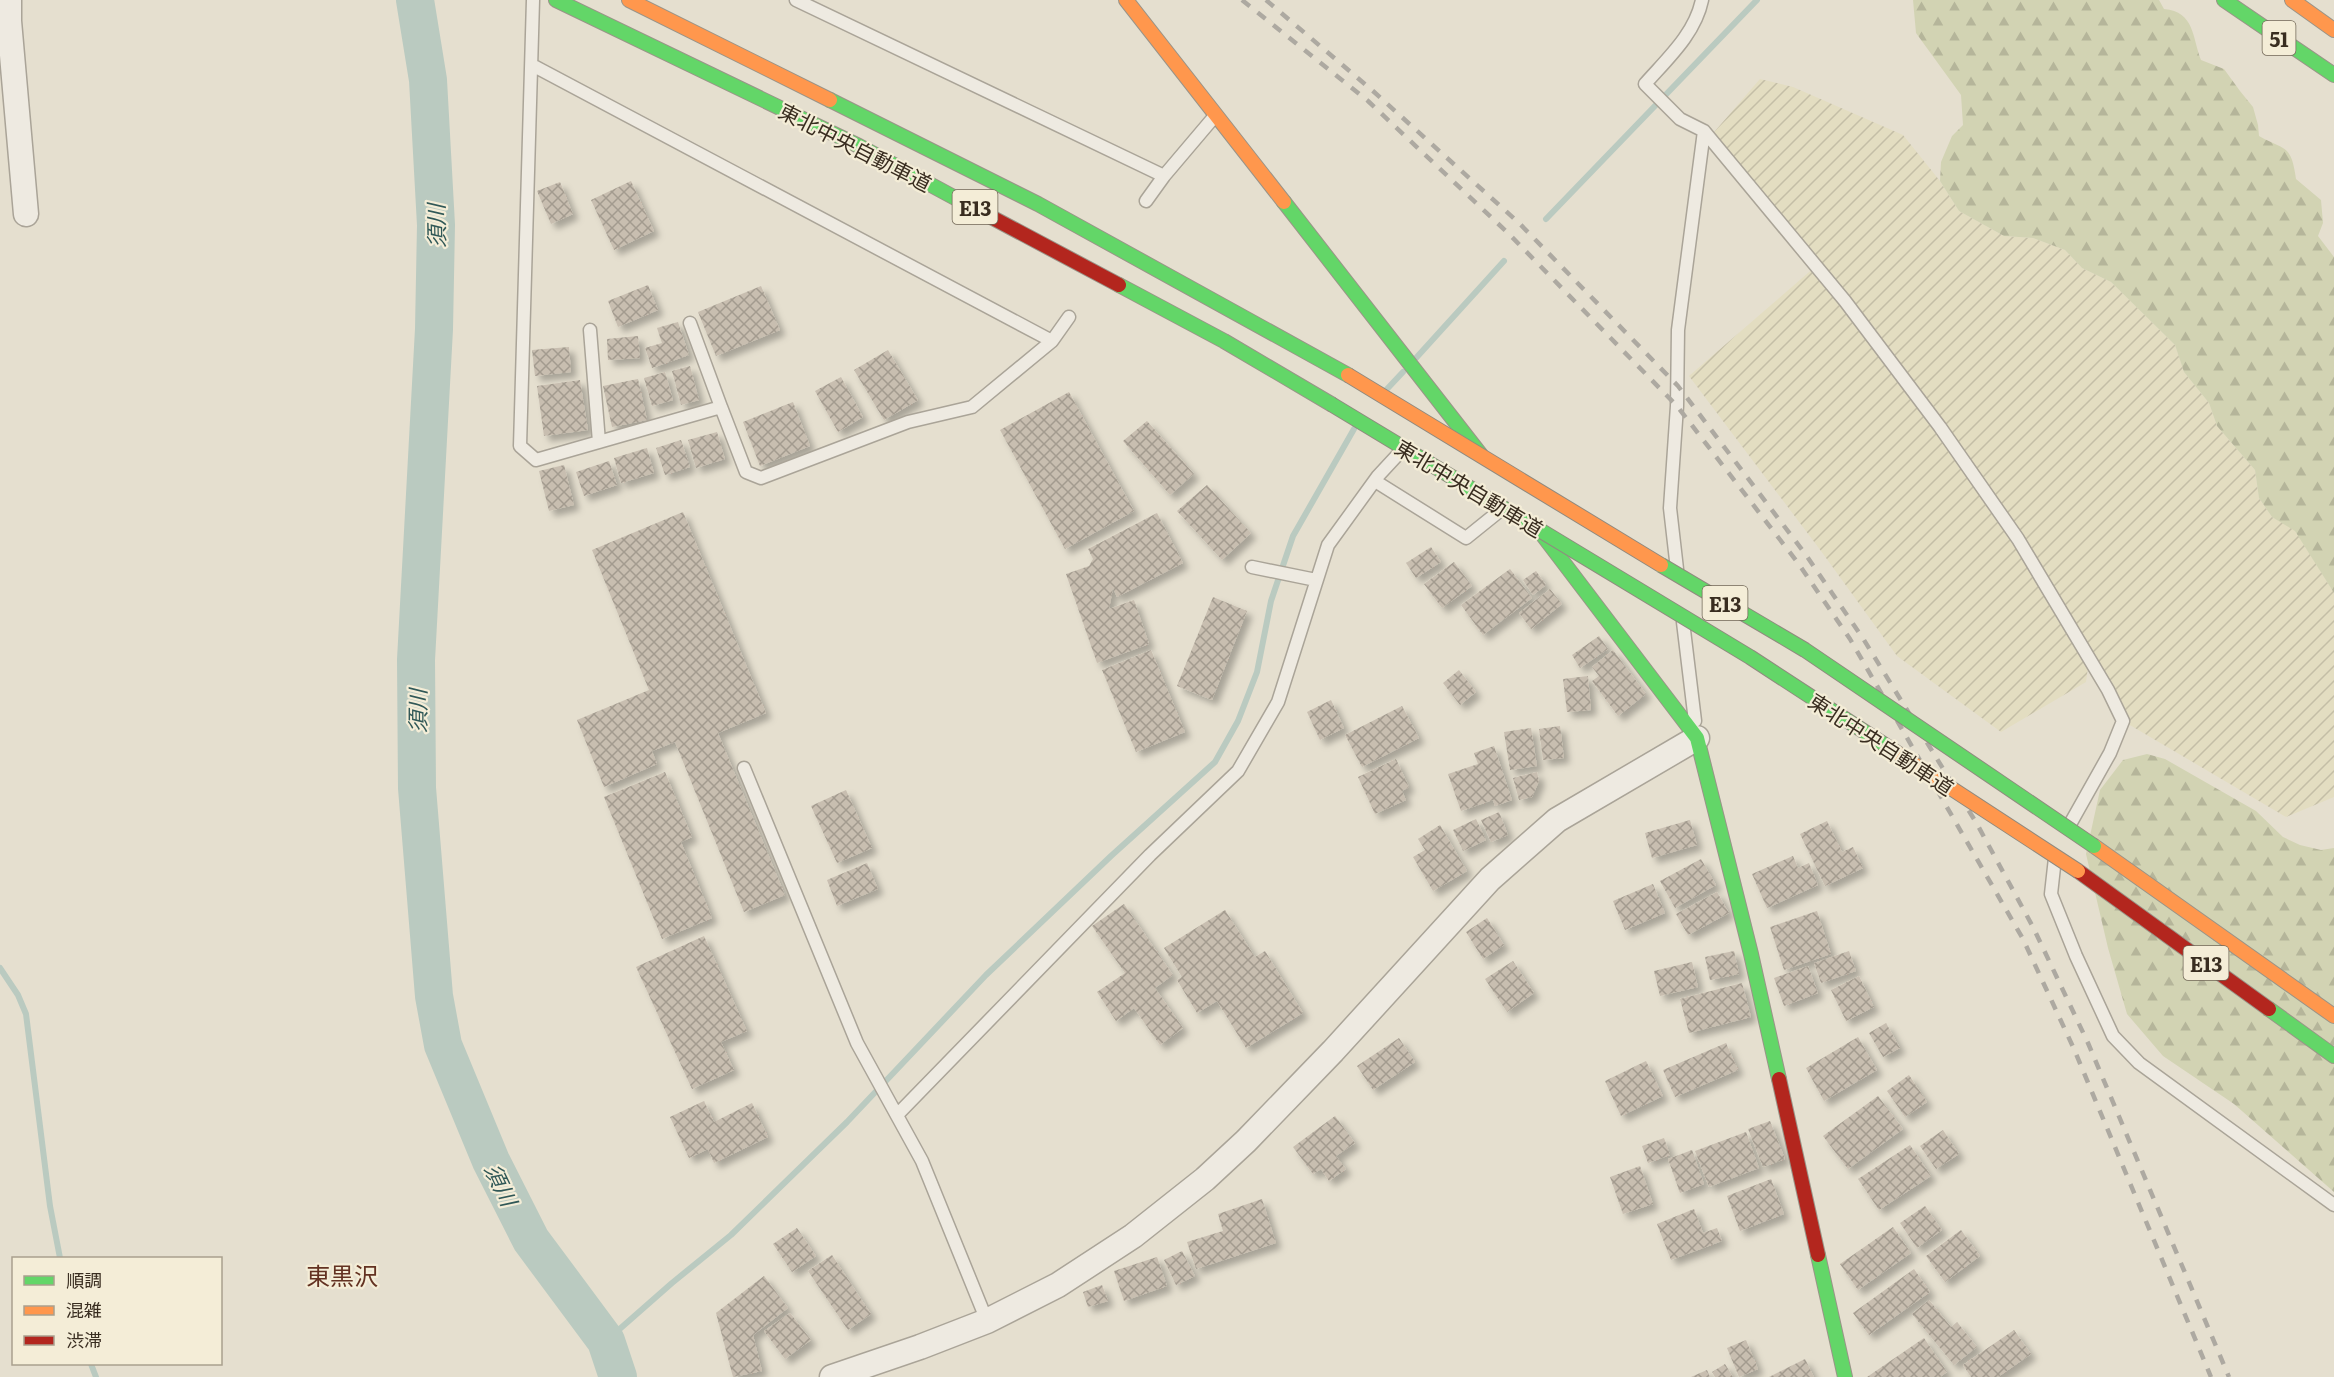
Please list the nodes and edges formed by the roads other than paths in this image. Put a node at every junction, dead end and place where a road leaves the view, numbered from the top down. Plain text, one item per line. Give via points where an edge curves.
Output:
1 (9, 0) edge
2 (533, 0) edge
3 (556, 0) edge
4 (629, 0) edge
5 (796, 0) edge
6 (1126, 0) edge
7 (1702, 0) edge
8 (2224, 0) edge
9 (2292, 0) edge
10 (2321, 0) edge
11 (2309, 18) junction
12 (2334, 30) edge
13 (532, 65) junction
14 (2334, 75) edge
15 (1215, 116) junction
16 (1704, 131) junction
17 (1164, 176) junction
18 (1146, 201) dead end
19 (26, 214) dead end
20 (1069, 317) dead end
21 (690, 323) dead end
22 (590, 330) dead end
23 (1052, 340) junction
24 (1439, 402) junction
25 (721, 407) junction
26 (599, 442) junction
27 (1375, 481) junction
28 (1511, 494) junction
29 (1255, 568) dead end
30 (1316, 580) junction
31 (1696, 738) junction
32 (744, 768) dead end
33 (2334, 1016) edge
34 (2334, 1056) edge
35 (897, 1115) junction
36 (2334, 1205) edge
37 (987, 1321) junction
38 (832, 1377) edge
39 (1845, 1377) edge

1 - 19 street
2 - 13 lane
3 - 34 main road, 東北中央自動車道 / E13, bridge via 859,146 1224,341 1750,657 2078,871
4 - 33 main road, 東北中央自動車道 / E13, bridge via 1038,204 1348,375 1805,650 2094,846
5 - 17 lane
6 - 15 main road
7 - 16 lane via 1683,41 1645,84 1680,119
8 - 14 main road, 51 via 2293,42
9 - 11 main road, 51
10 - 11 main road
11 - 12 main road, 51
13 - 23 lane
13 - 26 lane via 520,446 536,460
15 - 17 lane
15 - 24 main road
16 - 31 lane via 1678,330 1670,508
16 - 36 lane via 1845,301 1940,427 2018,538 2123,721 2110,753 2056,849 2051,894 2112,1036 2139,1063
17 - 18 lane
20 - 23 lane
21 - 25 lane
22 - 26 lane
23 - 25 lane via 972,407 908,422 761,478 746,472
24 - 27 lane via 1415,437
24 - 28 main road
25 - 26 lane
27 - 28 lane via 1466,538
27 - 30 lane via 1328,545
28 - 31 main road
29 - 30 lane
30 - 35 lane via 1278,702 1238,771 1150,855
31 - 37 street via 1557,820 1490,879 1325,1059 1205,1179 1095,1261 1058,1285
31 - 39 main road via 1751,954
32 - 35 lane via 857,1043
35 - 37 lane via 922,1161
37 - 38 street

